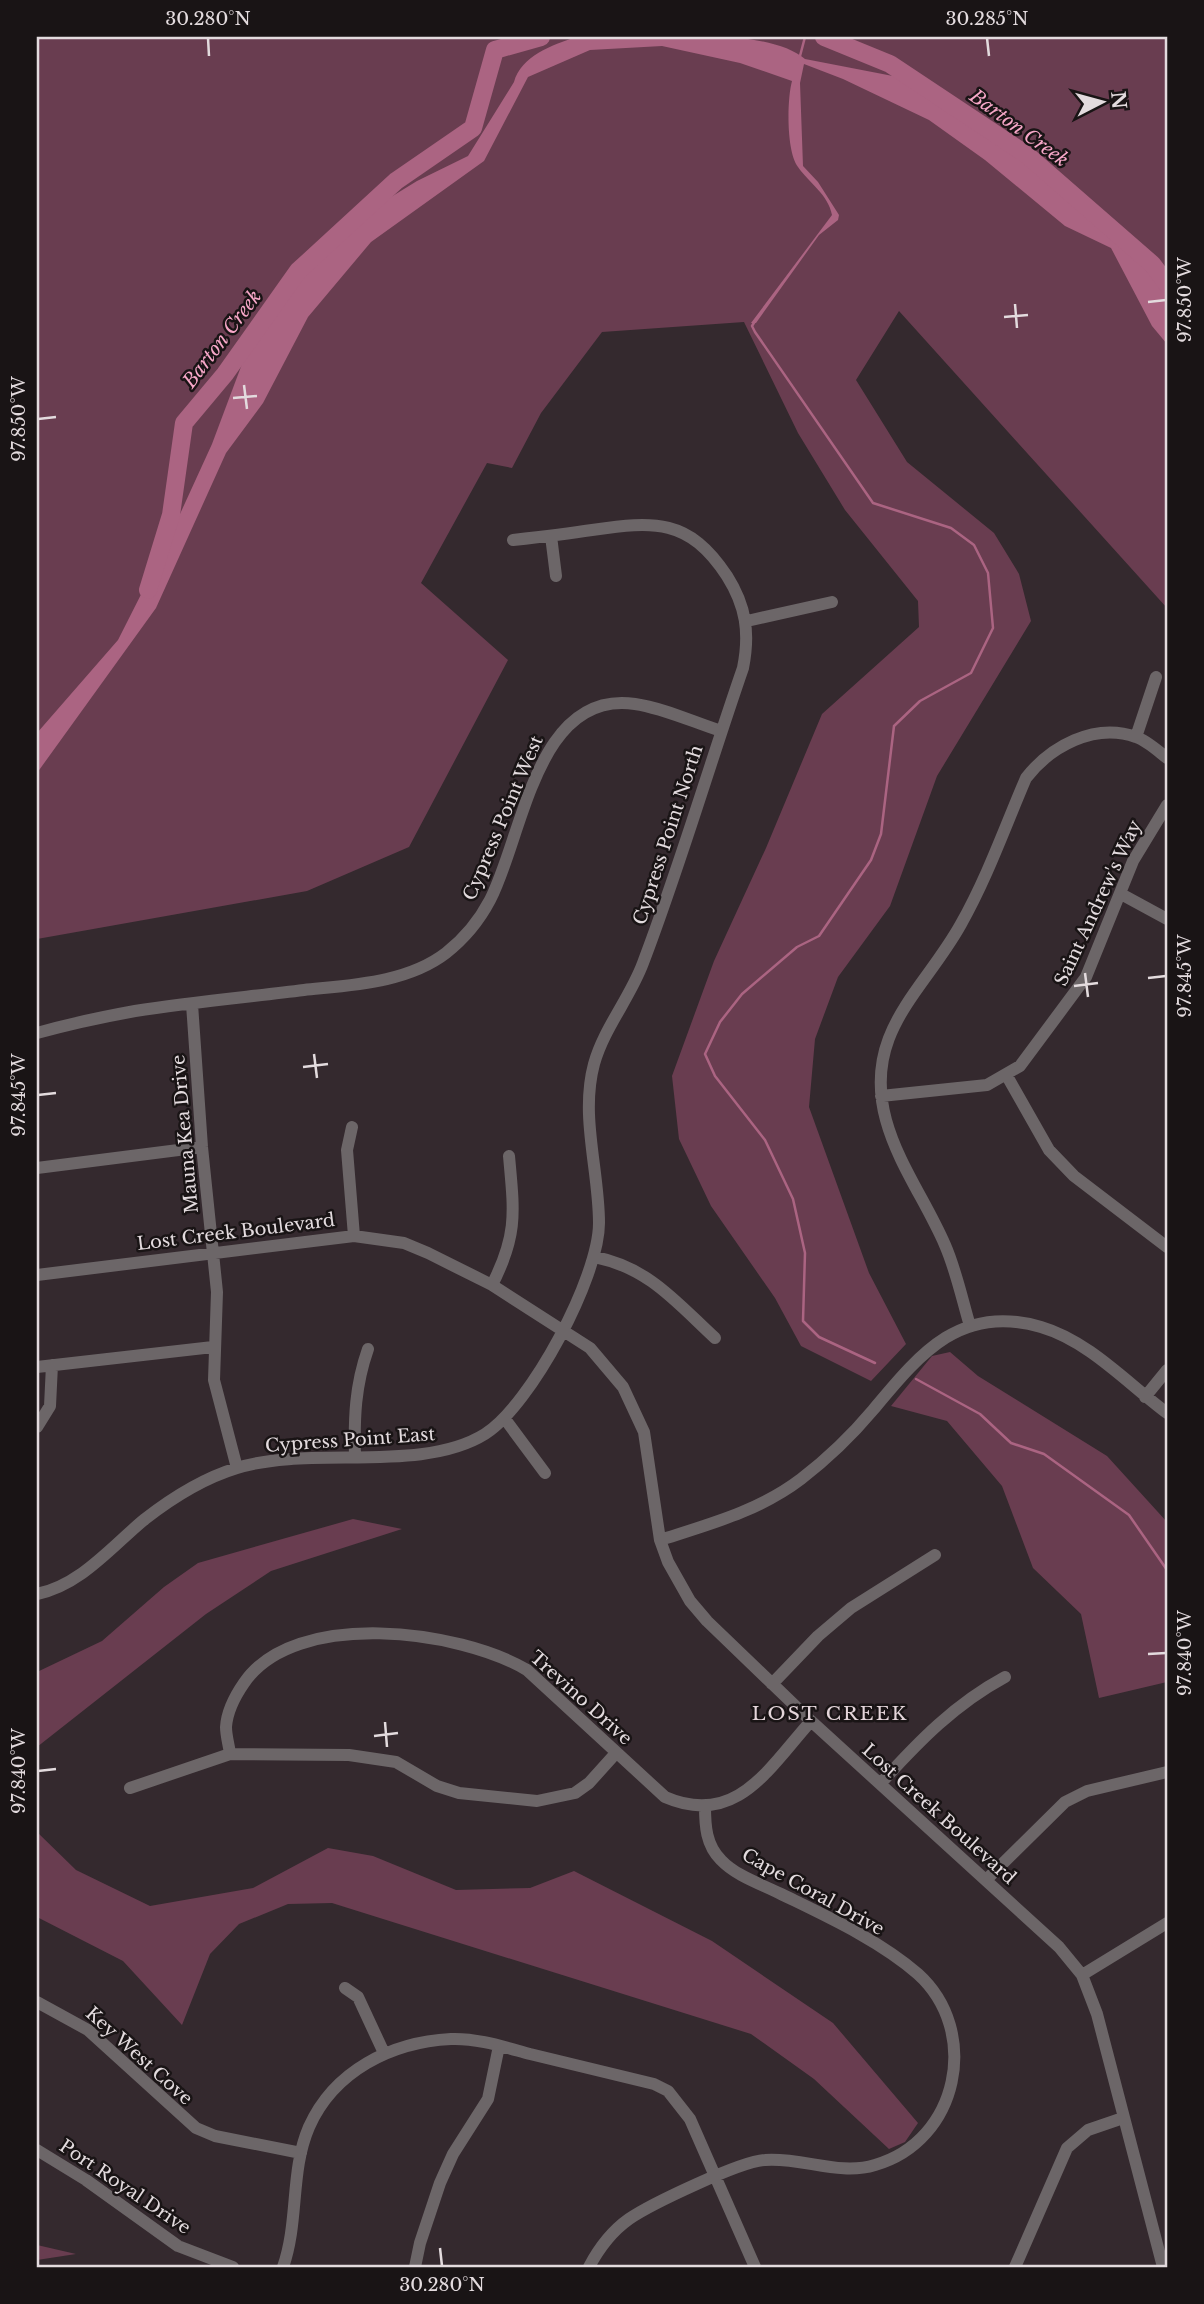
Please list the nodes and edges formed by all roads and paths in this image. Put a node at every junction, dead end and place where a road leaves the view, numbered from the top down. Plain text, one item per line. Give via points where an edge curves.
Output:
1 (551, 536) junction
2 (513, 540) dead end
3 (556, 576) dead end
4 (832, 602) dead end
5 (747, 621) junction
6 (1156, 677) dead end
7 (721, 731) junction
8 (1136, 737) junction
9 (1167, 758) edge
10 (1167, 805) edge
11 (1121, 894) junction
12 (1167, 919) edge
13 (192, 1004) junction
14 (37, 1033) edge
15 (1007, 1076) junction
16 (881, 1096) junction
17 (352, 1127) dead end
18 (202, 1147) junction
19 (509, 1156) dead end
20 (37, 1168) edge
21 (354, 1236) junction
22 (1167, 1247) edge
23 (214, 1251) junction
24 (595, 1256) junction
25 (37, 1275) edge
26 (492, 1285) junction
27 (970, 1326) junction
28 (563, 1329) junction
29 (715, 1338) dead end
30 (213, 1347) junction
31 (368, 1349) dead end
32 (52, 1365) junction
33 (37, 1367) edge
34 (1167, 1370) edge
35 (1145, 1397) junction
36 (1167, 1413) edge
37 (505, 1419) junction
38 (37, 1427) edge
39 (355, 1457) junction
40 (237, 1468) junction
41 (545, 1473) dead end
42 (660, 1540) junction
43 (935, 1555) dead end
44 (37, 1594) edge
45 (1005, 1677) dead end
46 (772, 1685) junction
47 (811, 1721) junction
48 (230, 1754) junction
49 (617, 1754) junction
50 (1167, 1772) edge
51 (881, 1783) junction
52 (130, 1788) dead end
53 (705, 1806) junction
54 (986, 1880) junction
55 (1167, 1923) edge
56 (1082, 1975) junction
57 (345, 1988) dead end
58 (37, 2002) edge
59 (499, 2046) junction
60 (384, 2053) junction
61 (1123, 2118) junction
62 (37, 2150) edge
63 (301, 2153) junction
64 (717, 2177) junction
65 (1164, 2261) edge
66 (233, 2267) edge
67 (283, 2267) edge
68 (415, 2267) edge
69 (589, 2267) edge
70 (755, 2267) edge
71 (1015, 2267) edge

1 - 2 street, Cypress Point North
1 - 3 street
1 - 5 street, Cypress Point North via 652,523 674,529 694,539 722,568
4 - 5 street
5 - 7 street, Cypress Point North via 743,667
6 - 8 street
7 - 13 street, Cypress Point West via 635,704 588,710 570,720 556,737 491,899 463,939 443,955 421,967 370,982
7 - 24 street, Cypress Point North via 643,964 595,1061 588,1102 598,1202
8 - 9 street
8 - 16 street via 1103,733 1065,744 1040,760 1026,778 961,926 891,1028
10 - 11 street, Saint Andrew's Way via 1147,834
11 - 12 street
11 - 15 street, Saint Andrew's Way via 1075,995 1020,1066
13 - 14 street, Cypress Point West
13 - 18 street, Mauna Kea Drive
15 - 16 street, Saint Andrew's Way via 987,1086
15 - 22 street via 1049,1150 1074,1176
16 - 27 street via 900,1156 945,1246
17 - 21 street via 347,1150
18 - 20 street
18 - 23 street, Mauna Kea Drive
19 - 26 street via 513,1233
21 - 23 street, Lost Creek Boulevard
21 - 26 street, Lost Creek Boulevard via 404,1244
23 - 25 street, Lost Creek Boulevard
23 - 30 street, Mauna Kea Drive
24 - 28 street, Cypress Point North
24 - 29 street via 628,1265 651,1279
26 - 28 street, Lost Creek Boulevard
27 - 35 street via 1019,1322 1064,1335
27 - 42 street via 928,1347 843,1443 769,1502
28 - 37 street, Cypress Point East
28 - 42 street, Lost Creek Boulevard via 608,1367 633,1406 644,1432
30 - 32 street
30 - 40 street, Mauna Kea Drive via 214,1380
31 - 39 street via 357,1379
32 - 33 street
32 - 38 street via 50,1406
34 - 35 street
35 - 36 street
37 - 39 street, Cypress Point East via 483,1435 444,1451
37 - 41 street
39 - 40 street, Cypress Point East via 272,1461
40 - 44 street, Cypress Point East via 185,1491 74,1578
42 - 46 street, Lost Creek Boulevard via 690,1601
43 - 46 street via 851,1608
45 - 51 street via 928,1731
46 - 47 street, Lost Creek Boulevard
47 - 51 street, Lost Creek Boulevard
47 - 53 street, Trevino Drive via 746,1793
48 - 49 street via 378,1757 459,1793 537,1801 575,1793
48 - 49 street, Trevino Drive via 226,1727 235,1696 264,1663 314,1642 381,1633 463,1645 512,1661
48 - 52 street
49 - 53 street, Trevino Drive via 665,1797 686,1806
50 - 54 street via 1087,1791 1065,1802
51 - 54 street, Lost Creek Boulevard
53 - 64 street, Cape Coral Drive via 710,1846 721,1861 836,1922 926,1982 947,2014 955,2057 953,2083 939,2115 916,2143 898,2156 853,2168 762,2160
54 - 56 street, Lost Creek Boulevard via 1059,1947
55 - 56 street
56 - 61 street, Lost Creek Boulevard via 1097,2014
57 - 60 street via 358,1997
58 - 63 street, Key West Cove via 88,2030 196,2128
59 - 60 street via 450,2039
59 - 64 street via 668,2091 690,2119
59 - 68 street via 488,2098 440,2183
60 - 63 street via 340,2080 314,2119
61 - 65 street, Lost Creek Boulevard
61 - 71 street via 1088,2130 1067,2148
62 - 66 street, Port Royal Drive via 178,2246
63 - 67 street via 295,2222
64 - 69 street, Cape Coral Drive via 630,2218 608,2238
64 - 70 street

